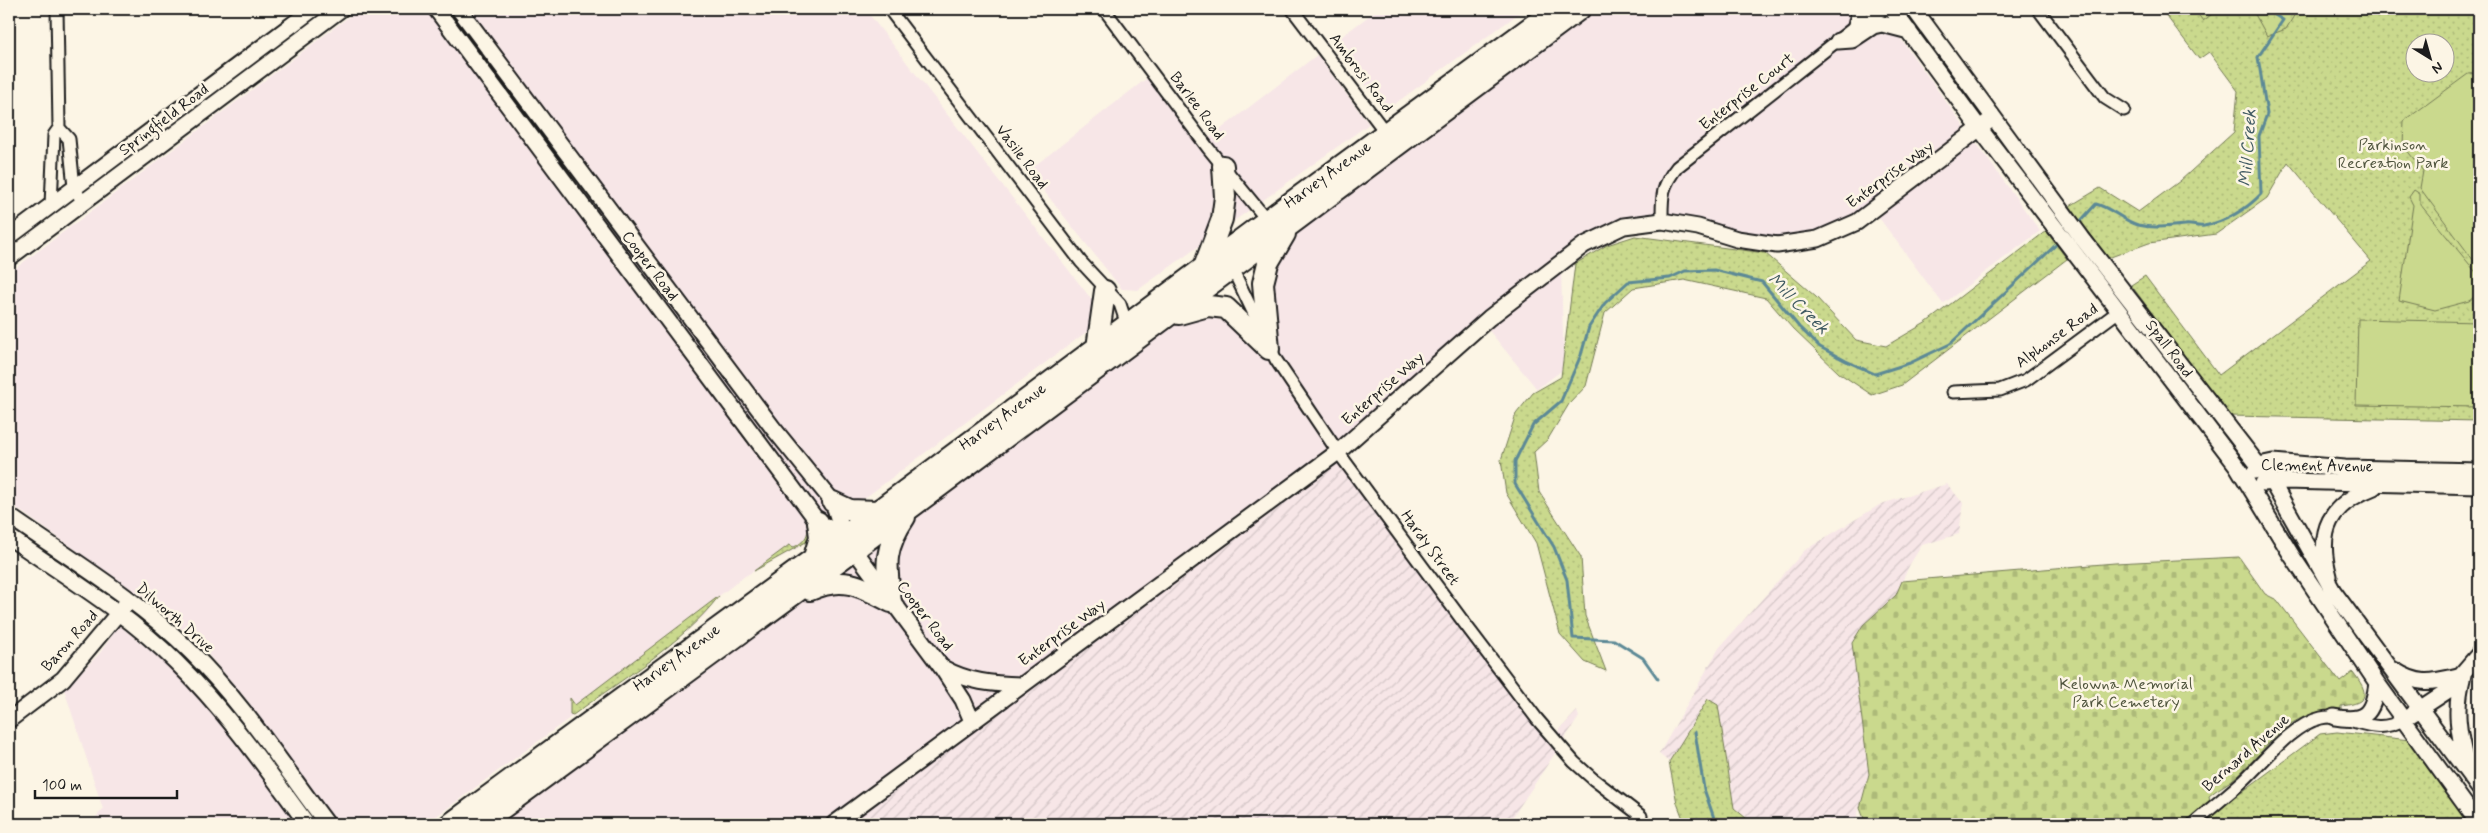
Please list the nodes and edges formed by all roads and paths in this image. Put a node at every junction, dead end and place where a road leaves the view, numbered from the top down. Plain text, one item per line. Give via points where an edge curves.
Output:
1 (56, 9) edge
2 (313, 9) edge
3 (341, 9) edge
4 (436, 9) edge
5 (459, 9) edge
6 (889, 9) edge
7 (1104, 9) edge
8 (1292, 9) edge
9 (1556, 9) edge
10 (1580, 9) edge
11 (1860, 9) edge
12 (1884, 9) edge
13 (1892, 9) edge
14 (1914, 9) edge
15 (2038, 9) edge
16 (1856, 26) junction
17 (1909, 31) junction
18 (1838, 41) junction
19 (2124, 110) dead end
20 (1993, 118) junction
21 (59, 128) junction
22 (1980, 129) junction
23 (1386, 133) junction
24 (1223, 166) junction
25 (1368, 169) junction
26 (74, 188) junction
27 (83, 203) junction
28 (51, 205) junction
29 (1267, 220) junction
30 (1662, 221) junction
31 (1287, 229) junction
32 (1251, 232) junction
33 (9, 237) edge
34 (2075, 242) junction
35 (9, 258) edge
36 (1204, 266) junction
37 (1232, 268) junction
38 (1105, 291) junction
39 (2119, 311) junction
40 (1170, 316) junction
41 (1127, 325) junction
42 (1269, 349) junction
43 (1100, 356) junction
44 (1953, 392) dead end
45 (1338, 452) junction
46 (2259, 465) junction
47 (2479, 471) edge
48 (2247, 483) junction
49 (2273, 484) junction
50 (2380, 485) junction
51 (2479, 486) edge
52 (833, 502) junction
53 (910, 509) junction
54 (878, 510) junction
55 (9, 516) edge
56 (818, 522) junction
57 (9, 537) edge
58 (849, 544) junction
59 (814, 557) junction
60 (2333, 591) junction
61 (788, 599) junction
62 (129, 600) junction
63 (891, 602) junction
64 (119, 613) junction
65 (2479, 654) edge
66 (2389, 667) junction
67 (942, 668) junction
68 (2463, 675) junction
69 (2377, 684) junction
70 (1021, 685) junction
71 (2420, 709) junction
72 (2334, 717) junction
73 (9, 720) edge
74 (2402, 720) junction
75 (972, 721) junction
76 (568, 737) junction
77 (563, 766) junction
78 (2475, 782) edge
79 (1641, 816) dead end
80 (307, 824) edge
81 (327, 824) edge
82 (450, 824) edge
83 (481, 824) edge
84 (834, 824) edge
85 (2193, 824) edge
86 (2479, 824) edge

1 - 21 street
2 - 26 main road, Springfield Road
3 - 27 main road, Springfield Road
4 - 56 main road, Cooper Road
5 - 52 main road, Cooper Road via 773,428
6 - 38 street, Vasile Road
7 - 24 street, Barlee Road
8 - 23 street, Ambrosi Road
9 - 23 highway, Harvey Avenue
10 - 25 highway, Harvey Avenue
11 - 16 main road
12 - 16 street, Enterprise Court
13 - 17 main road, Spall Road
14 - 20 main road, Spall Road
15 - 19 street via 2105,98
16 - 18 street, Enterprise Court
17 - 18 main road via 1882,24 1852,40
17 - 22 main road, Spall Road
18 - 30 street, Enterprise Court via 1677,167 1665,183
20 - 22 main road, Enterprise Way
20 - 34 main road, Spall Road via 2064,215
21 - 26 street via 69,139
21 - 28 street via 54,135
22 - 30 main road, Enterprise Way via 1857,222 1818,240 1778,244 1737,239 1698,227
22 - 34 main road, Spall Road via 2054,227
23 - 25 highway via 1383,148
23 - 29 highway, Harvey Avenue
24 - 29 street, Barlee Road
24 - 36 highway via 1225,197 1222,219
25 - 31 highway, Harvey Avenue
26 - 27 street
26 - 28 main road, Springfield Road
27 - 35 main road, Springfield Road
28 - 33 main road, Springfield Road
29 - 32 highway, Harvey Avenue
30 - 45 main road, Enterprise Way via 1624,226 1584,245 1489,318
31 - 37 highway, Harvey Avenue
31 - 42 highway via 1268,263 1263,283
32 - 36 highway, Harvey Avenue
32 - 37 highway via 1237,252
34 - 39 main road, Spall Road
34 - 46 main road, Spall Road
36 - 41 highway, Harvey Avenue
37 - 40 highway, Harvey Avenue
37 - 42 street, Hardy Street
38 - 41 street, Vasile Road via 1120,304
38 - 43 highway
39 - 44 street, Alphonse Road via 2026,380 2000,390
39 - 48 main road, Spall Road
40 - 42 highway via 1208,306 1226,308
40 - 43 highway, Harvey Avenue
41 - 43 highway via 1122,341
42 - 45 street, Hardy Street
43 - 53 highway, Harvey Avenue
43 - 54 highway, Harvey Avenue
45 - 70 main road, Enterprise Way
45 - 79 street, Hardy Street via 1537,719 1586,773
46 - 47 main road, Clement Avenue via 2273,462 2345,468
46 - 48 main road, Clement Avenue
46 - 49 main road, Spall Road
48 - 49 main road, Clement Avenue
48 - 69 main road, Spall Road
49 - 50 main road, Clement Avenue via 2286,481
49 - 60 main road, Spall Road
50 - 51 main road, Clement Avenue
50 - 60 main road via 2357,494 2330,518 2324,543
52 - 54 highway via 850,510
52 - 58 main road, Cooper Road
53 - 58 highway, Harvey Avenue
53 - 63 highway via 886,556
54 - 58 highway, Harvey Avenue
55 - 62 main road, Dilworth Drive
56 - 58 main road, Cooper Road
56 - 59 highway via 820,537
57 - 64 main road, Dilworth Drive
58 - 59 highway, Harvey Avenue
58 - 61 highway, Harvey Avenue
58 - 63 main road, Cooper Road
59 - 76 highway, Harvey Avenue
60 - 66 main road, Spall Road
61 - 63 highway via 827,582 851,582
61 - 77 highway, Harvey Avenue
62 - 64 main road, Baron Road
62 - 81 main road, Dilworth Drive via 190,651 234,698
63 - 67 main road, Cooper Road
64 - 73 main road, Baron Road via 63,679
64 - 80 main road, Dilworth Drive via 175,660 220,709
65 - 68 main road, Bernard Avenue
66 - 68 main road via 2407,678 2425,683
66 - 71 main road, Spall Road
67 - 70 main road via 976,682
67 - 75 main road, Cooper Road via 963,700
68 - 71 main road, Bernard Avenue via 2447,691
68 - 78 main road via 2458,694 2458,732
69 - 72 main road via 2371,709 2362,718
69 - 74 main road, Spall Road
70 - 75 main road, Enterprise Way
71 - 74 main road, Bernard Avenue
71 - 78 main road, Spall Road
72 - 74 street, Bernard Avenue via 2372,727 2396,724
72 - 85 street, Bernard Avenue via 2320,718 2290,735
74 - 78 main road
74 - 86 main road
75 - 84 main road, Enterprise Way
76 - 77 highway
76 - 82 highway, Harvey Avenue
77 - 83 highway, Harvey Avenue

